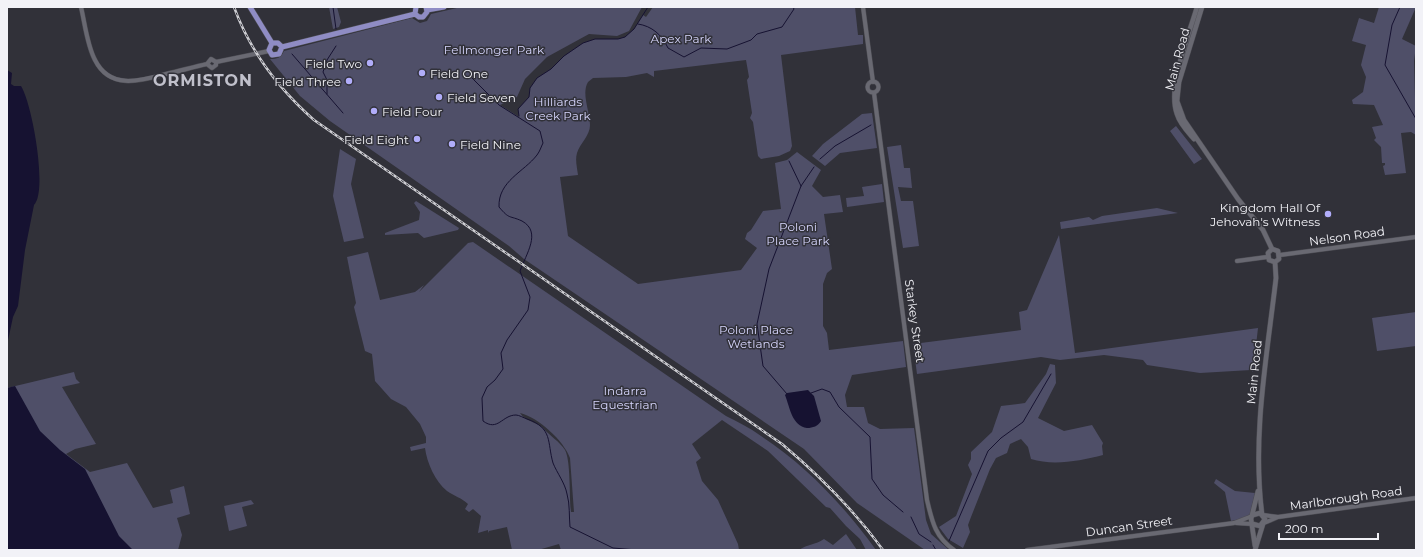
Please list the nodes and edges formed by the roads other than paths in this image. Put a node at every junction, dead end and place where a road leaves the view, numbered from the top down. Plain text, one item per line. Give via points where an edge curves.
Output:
1 (81, 7) edge
2 (250, 7) edge
3 (416, 7) edge
4 (444, 7) edge
5 (863, 7) edge
6 (1198, 7) edge
7 (1202, 7) edge
8 (427, 8) edge
9 (415, 14) junction
10 (272, 43) junction
11 (282, 47) junction
12 (269, 51) junction
13 (873, 82) junction
14 (874, 92) junction
15 (1208, 156) junction
16 (1416, 237) edge
17 (1272, 249) junction
18 (1280, 255) junction
19 (1267, 257) junction
20 (1237, 261) dead end
21 (1275, 262) junction
22 (1259, 485) junction
23 (1416, 498) edge
24 (1263, 515) junction
25 (1253, 516) junction
26 (1278, 517) junction
27 (1234, 523) junction
28 (1263, 523) junction
29 (1253, 524) junction
30 (1255, 548) edge
31 (954, 550) edge
32 (1027, 550) edge

1 - 12 street via 95,61 111,77 124,82 207,64 211,59 216,62
2 - 10 main road
3 - 9 main road
4 - 8 main road
5 - 13 street
6 - 15 main road, Main Road via 1174,96 1180,121
7 - 15 main road, Main Road via 1177,92 1184,120
8 - 9 main road via 427,14 423,17 419,18
9 - 11 main road
10 - 11 main road via 278,43
10 - 12 main road
11 - 12 main road via 277,55 272,55
13 - 14 street via 878,86
13 - 14 street via 869,83 868,88
14 - 31 street, Starkey Street via 927,500 935,530 941,540
15 - 17 main road, Main Road via 1263,230
16 - 18 street, Nelson Road
17 - 18 main road
17 - 19 main road
18 - 21 main road
19 - 20 street
19 - 21 main road
21 - 22 main road, Main Road via 1276,278 1260,407
22 - 24 main road, Main Road
22 - 25 main road, Main Road
23 - 26 street, Marlborough Road
24 - 25 main road via 1258,513
24 - 26 street, Marlborough Road
24 - 28 main road
25 - 27 street, Duncan Street
25 - 29 main road
26 - 28 street, Marlborough Road
27 - 29 street, Duncan Street
27 - 32 street, Duncan Street
28 - 29 main road via 1259,526
28 - 30 main road
29 - 30 main road

